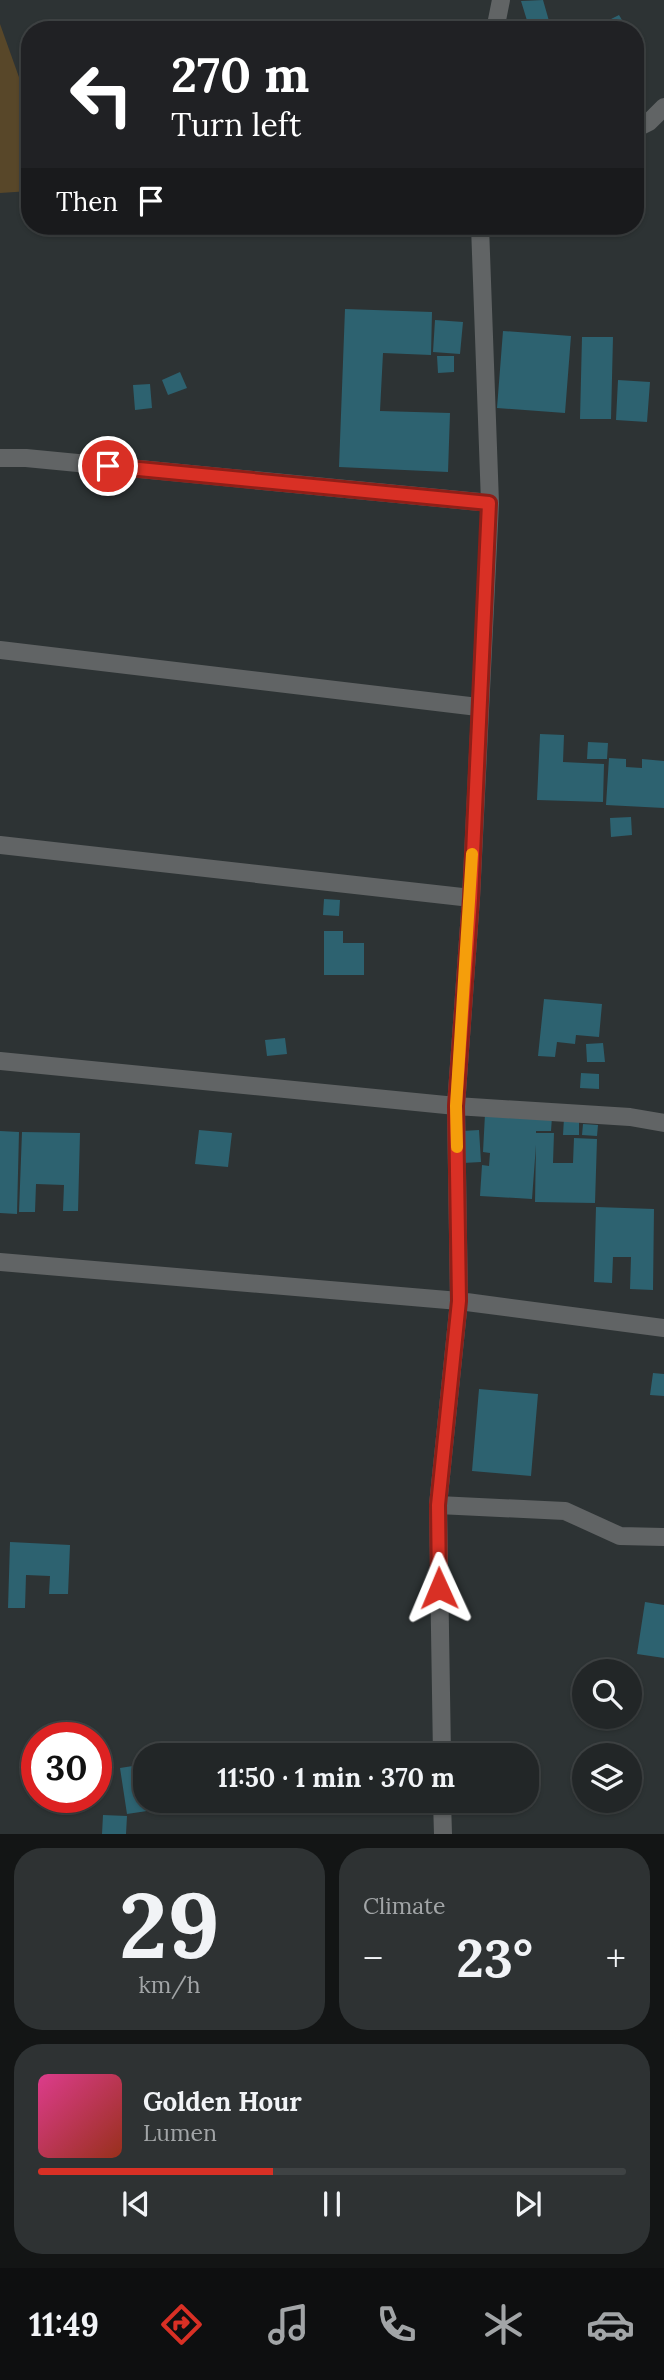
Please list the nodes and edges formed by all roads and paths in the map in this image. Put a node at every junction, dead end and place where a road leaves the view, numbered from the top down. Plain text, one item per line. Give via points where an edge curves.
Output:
1 (500, 0) edge
2 (496, 21) edge
3 (664, 107) edge
4 (644, 124) edge
5 (480, 235) edge
6 (0, 458) edge
7 (489, 503) junction
8 (0, 650) edge
9 (478, 707) junction
10 (0, 845) edge
11 (471, 898) junction
12 (0, 1061) edge
13 (456, 1106) junction
14 (664, 1123) edge
15 (0, 1262) edge
16 (459, 1301) junction
17 (664, 1328) edge
18 (438, 1505) junction
19 (664, 1537) edge
20 (442, 1743) edge
21 (442, 1813) edge
22 (443, 1834) edge

1 - 2 street
3 - 4 street
5 - 7 street
6 - 7 street
7 - 9 street
8 - 9 street
9 - 11 street
10 - 11 street
11 - 13 street
12 - 13 street
13 - 14 street
13 - 16 street
15 - 16 street
16 - 17 street
16 - 18 street
18 - 19 street via 565,1511 620,1536
18 - 20 street
21 - 22 street

